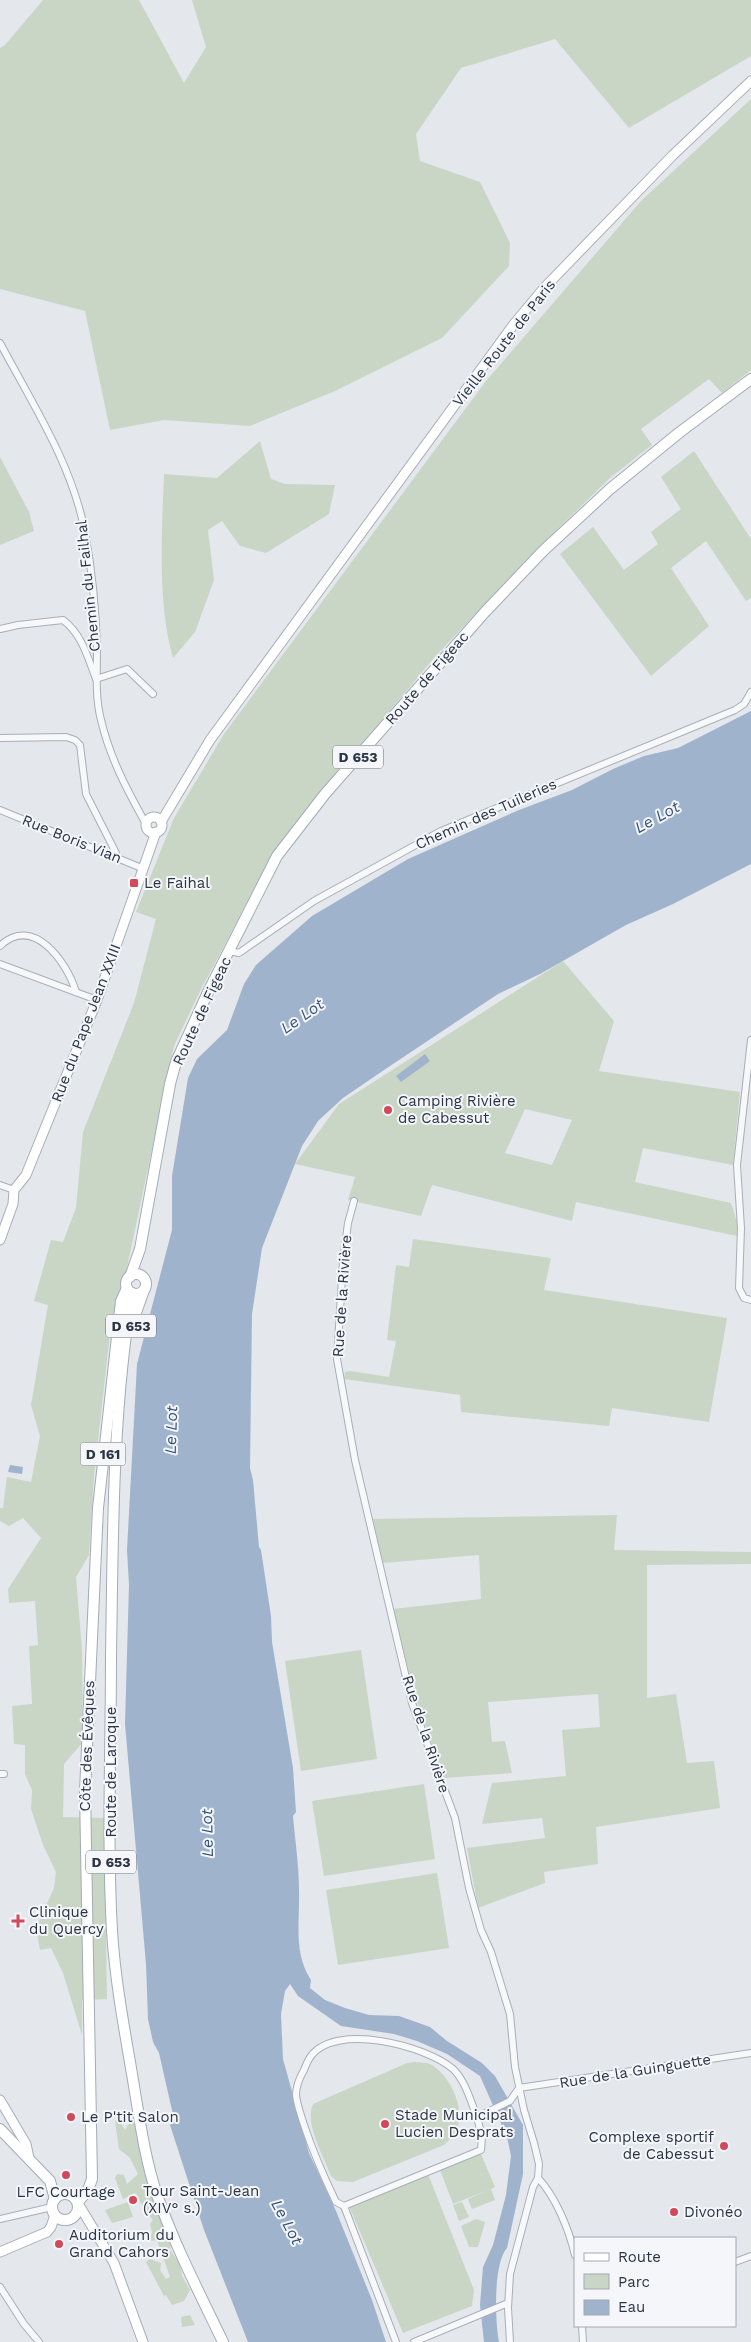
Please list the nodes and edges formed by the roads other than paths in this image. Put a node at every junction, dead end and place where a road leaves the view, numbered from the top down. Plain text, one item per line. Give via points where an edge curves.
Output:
1 (751, 81) edge
2 (0, 343) edge
3 (751, 379) edge
4 (0, 629) edge
5 (288, 632) joint
6 (96, 679) junction
7 (751, 692) edge
8 (153, 694) dead end
9 (0, 738) edge
10 (0, 810) edge
11 (153, 824) junction
12 (116, 858) junction
13 (144, 869) junction
14 (0, 946) edge
15 (229, 952) junction
16 (0, 964) edge
17 (76, 992) junction
18 (97, 1000) junction
19 (751, 1040) edge
20 (0, 1185) edge
21 (14, 1190) junction
22 (354, 1201) dead end
23 (0, 1240) edge
24 (140, 1249) junction
25 (130, 1276) junction
26 (141, 1276) junction
27 (130, 1290) junction
28 (144, 1290) junction
29 (751, 1300) edge
30 (123, 1363) junction
31 (751, 2053) edge
32 (520, 2088) junction
33 (0, 2100) edge
34 (477, 2117) junction
35 (0, 2129) edge
36 (29, 2158) junction
37 (44, 2172) junction
38 (538, 2178) junction
39 (69, 2194) junction
40 (78, 2204) junction
41 (344, 2206) junction
42 (54, 2207) junction
43 (0, 2218) edge
44 (0, 2252) edge
45 (574, 2252) edge
46 (751, 2256) edge
47 (736, 2262) edge
48 (0, 2287) edge
49 (505, 2305) junction
50 (582, 2327) edge
51 (39, 2342) edge
52 (143, 2342) edge
53 (223, 2342) edge
54 (396, 2342) edge
55 (414, 2342) edge
56 (510, 2342) edge
57 (583, 2342) edge

1 - 5 street, Vieille Route de Paris via 673,155 540,293
2 - 6 street, Chemin du Failhal via 70,476 85,532 97,649
3 - 15 main road, Route de Figeac / D 653 via 610,489 484,612 325,794 278,856
4 - 6 street via 63,620 72,627 84,648
5 - 11 street, Rue du Pape Jean XXIII via 210,740 176,797
6 - 8 street via 127,669
6 - 11 street, Chemin du Failhal via 101,719 122,783 138,811
7 - 15 street, Chemin des Tuileries via 744,704 735,710 440,832 314,901 239,953
9 - 12 street via 66,737 75,740 80,746 86,794
10 - 12 street, Rue Boris Vian
11 - 13 street, Rue du Pape Jean XXIII
12 - 13 street, Rue Boris Vian
13 - 18 street, Rue du Pape Jean XXIII
14 - 17 street via 16,935 37,939 58,956
15 - 24 main road, Route de Figeac / D 653 via 176,1062
16 - 17 street
17 - 18 street
18 - 21 street, Rue du Pape Jean XXIII via 26,1175
19 - 29 street via 736,1179 742,1228 739,1288 744,1298
20 - 21 street
21 - 23 street via 13,1204
22 - 32 street, Rue de la Rivière via 343,1262 337,1359 349,1426 412,1703 455,1818 469,1888 510,2014
24 - 25 main road, Route de Figeac / D 653
24 - 26 main road, Route de Figeac / D 653
25 - 26 main road
25 - 27 main road via 127,1282
26 - 28 main road via 146,1281
27 - 28 main road via 139,1294
27 - 30 main road, Route de Laroque / D 653
27 - 40 main road, Côte des Évêques / D 161 via 121,1301 103,1450 94,1576 85,1791 92,2179
28 - 30 main road, Route de Laroque / D 653
30 - 53 main road, Route de Laroque / D 653 via 113,1497 112,1930 118,1988 156,2192 179,2253
31 - 32 street, Rue de la Guinguette
32 - 34 street via 510,2101
32 - 38 street, Rue de la Rivière via 539,2164
33 - 36 street via 26,2144
34 - 41 street via 482,2137 480,2150
34 - 41 street via 455,2070 434,2056 372,2039 352,2038 326,2046 312,2055 296,2095 316,2158 336,2202
35 - 36 main road
36 - 37 main road
37 - 39 main road
37 - 42 main road via 54,2188
38 - 45 street via 561,2216
38 - 49 street via 510,2274
39 - 40 main road
39 - 42 main road via 61,2194
40 - 42 main road via 75,2216 68,2220 61,2219
40 - 52 street via 114,2263
41 - 54 street
42 - 43 street
42 - 44 street via 53,2223 47,2232
46 - 47 street
48 - 51 street
49 - 55 street
49 - 56 street
50 - 57 street

